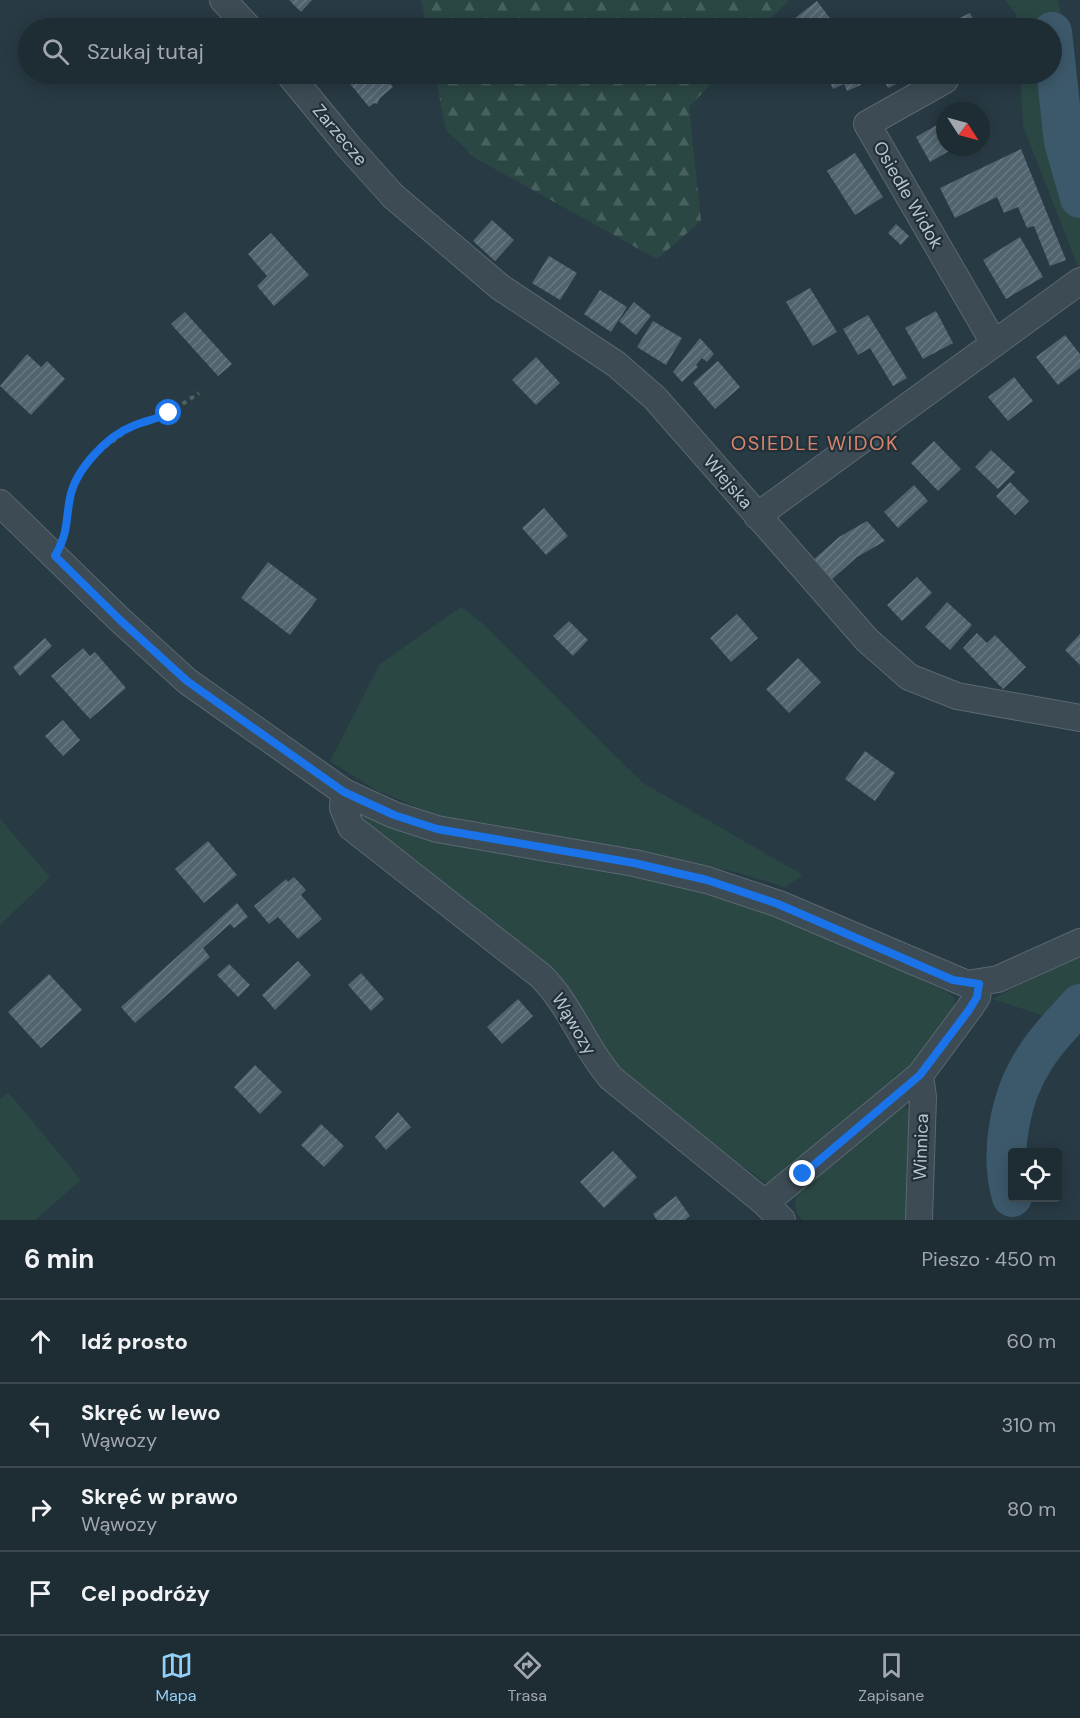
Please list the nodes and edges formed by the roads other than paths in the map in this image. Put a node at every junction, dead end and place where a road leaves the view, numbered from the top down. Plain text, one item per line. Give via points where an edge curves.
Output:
1 (223, 0) edge
2 (240, 18) edge
3 (297, 84) edge
4 (938, 84) edge
5 (393, 196) joint
6 (1080, 281) edge
7 (994, 343) junction
8 (0, 503) edge
9 (756, 516) junction
10 (1080, 718) edge
11 (344, 792) junction
12 (1080, 942) edge
13 (979, 984) junction
14 (920, 1075) junction
15 (773, 1212) edge
16 (919, 1220) edge

1 - 2 street
3 - 5 street, Zarzecze
4 - 7 street, Osiedle Widok via 867,124
5 - 9 street, Wiejska via 500,287 616,364 655,398
6 - 7 street
7 - 9 street
8 - 11 street via 187,681
9 - 10 street, Wiejska via 867,640 909,677 957,696
11 - 13 street via 437,829 634,863 707,880 778,904 953,980
11 - 15 street, Wąwozy via 343,808 351,827 541,976 557,992 596,1061 611,1078
12 - 13 street via 999,980
13 - 14 street, Wąwozy via 969,1010
14 - 15 street, Wąwozy
14 - 16 street, Winnica via 923,1097

